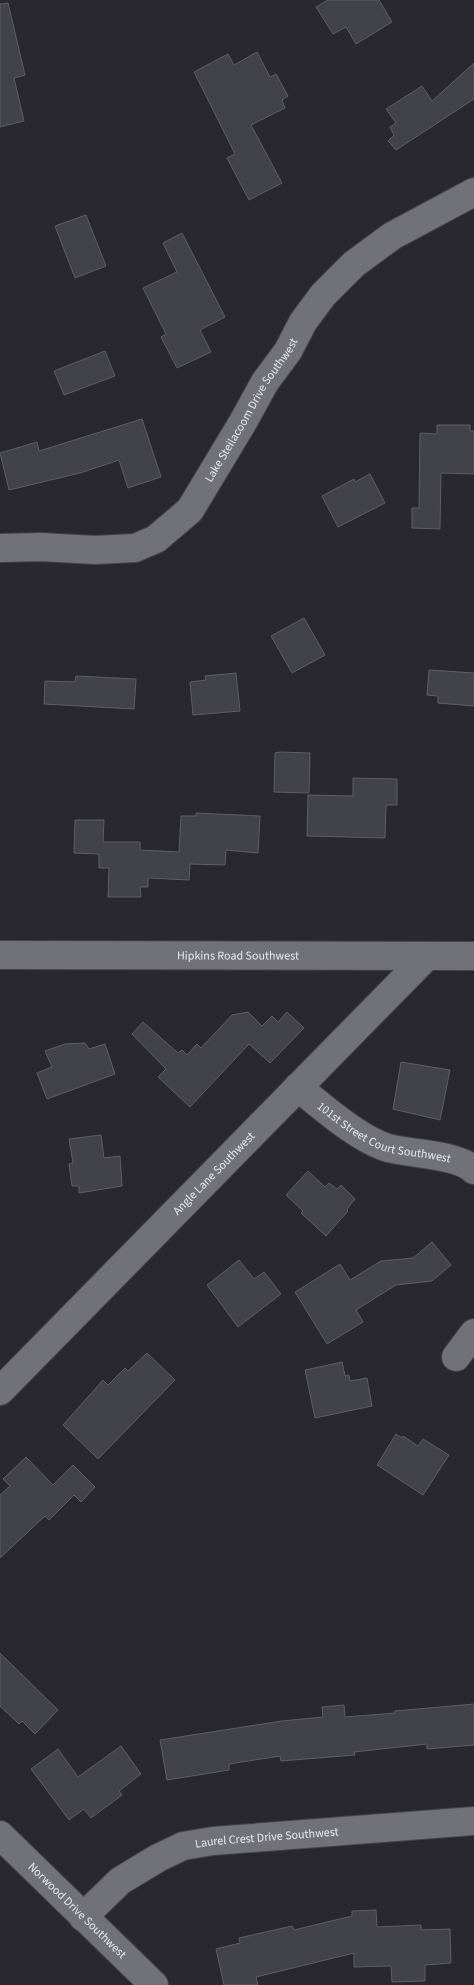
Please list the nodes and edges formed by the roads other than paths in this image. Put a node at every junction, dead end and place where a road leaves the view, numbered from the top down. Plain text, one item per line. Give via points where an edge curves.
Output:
1 (474, 192) edge
2 (0, 548) edge
3 (0, 955) edge
4 (474, 956) edge
5 (426, 957) junction
6 (298, 1087) junction
7 (474, 1170) edge
8 (474, 1333) edge
9 (456, 1357) dead end
10 (0, 1391) edge
11 (474, 1821) edge
12 (0, 1835) edge
13 (83, 1918) junction
14 (154, 1985) edge

1 - 2 street, Lake Steilacoom Drive Southwest via 392,236 354,264 323,295 265,382 190,510 156,539 135,548
3 - 5 street, Hipkins Road Southwest
4 - 5 street, Hipkins Road Southwest
5 - 6 street, Angle Lane Southwest
6 - 7 street, 101st Street Court Southwest via 330,1114 387,1147 455,1161
6 - 10 street, Angle Lane Southwest
8 - 9 street
11 - 13 street, Laurel Crest Drive Southwest via 183,1846 120,1881
12 - 13 street, Norwood Drive Southwest
13 - 14 street, Norwood Drive Southwest

